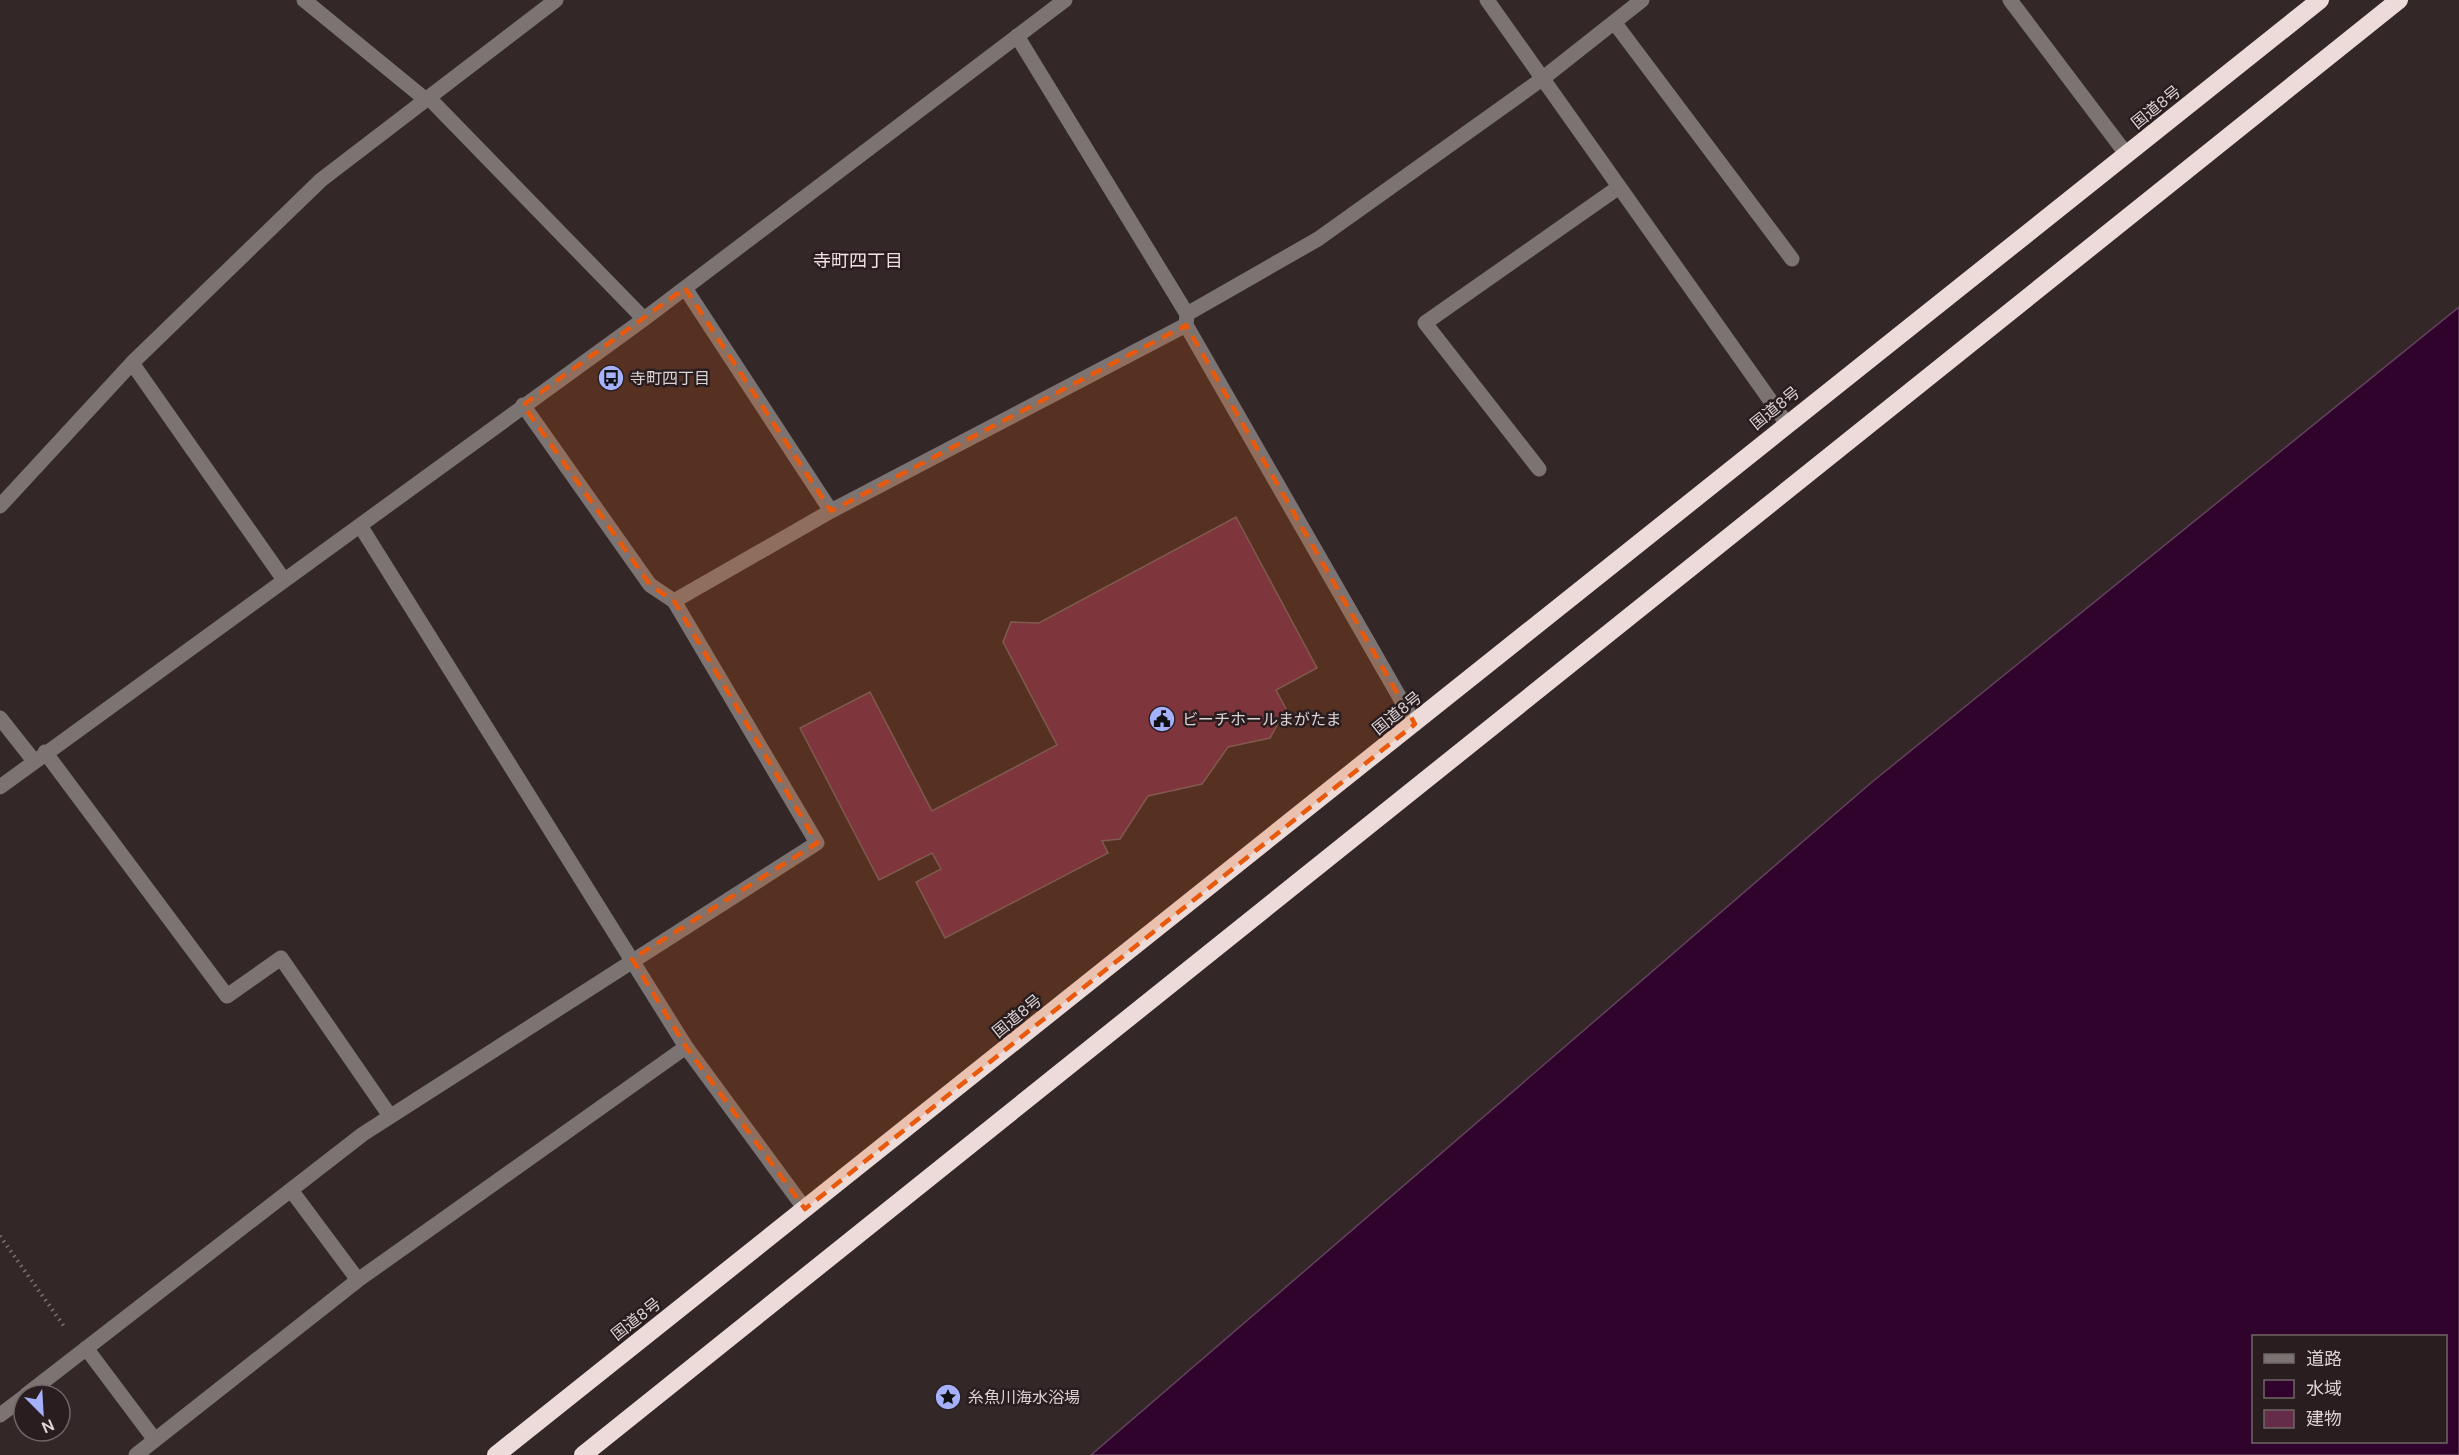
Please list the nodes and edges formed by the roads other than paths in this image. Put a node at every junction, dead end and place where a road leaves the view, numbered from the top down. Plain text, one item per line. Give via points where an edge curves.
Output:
1 (303, 0) edge
2 (556, 0) edge
3 (1065, 0) edge
4 (1487, 0) edge
5 (1642, 0) edge
6 (2010, 0) edge
7 (2320, 0) edge
8 (2399, 0) edge
9 (1614, 22) junction
10 (1017, 36) junction
11 (1542, 79) junction
12 (427, 98) junction
13 (2127, 155) junction
14 (1619, 187) junction
15 (1792, 259) dead end
16 (685, 288) junction
17 (644, 319) junction
18 (1186, 320) junction
19 (132, 363) junction
20 (523, 405) junction
21 (1787, 424) junction
22 (1539, 469) dead end
23 (0, 506) edge
24 (831, 511) junction
25 (360, 527) junction
26 (284, 580) junction
27 (674, 601) junction
28 (0, 718) edge
29 (1415, 724) junction
30 (40, 756) junction
31 (0, 787) edge
32 (632, 959) junction
33 (686, 1047) junction
34 (390, 1116) junction
35 (291, 1190) junction
36 (805, 1209) junction
37 (358, 1280) junction
38 (84, 1350) junction
39 (42, 1383) edge
40 (12, 1406) edge
41 (0, 1415) edge
42 (156, 1440) junction
43 (135, 1455) edge
44 (496, 1455) edge
45 (583, 1455) edge

1 - 12 street
2 - 12 street
3 - 10 street
4 - 11 street
5 - 9 street
6 - 13 street
7 - 13 highway, 国道8号
8 - 45 highway
9 - 11 street
9 - 15 street
10 - 16 street
10 - 18 street
11 - 14 street
11 - 18 street via 1318,239
12 - 17 street
12 - 19 street via 321,180
13 - 21 highway, 国道8号
14 - 21 street
14 - 22 street via 1425,322
16 - 17 street
16 - 24 street
17 - 20 street
18 - 24 street
18 - 29 street
19 - 23 street
19 - 26 street
20 - 25 street
20 - 27 street via 650,585
21 - 29 highway, 国道8号
24 - 27 street
25 - 26 street
25 - 32 street
26 - 30 street
27 - 32 street via 817,843
28 - 30 street
29 - 36 highway, 国道8号
30 - 31 street
30 - 34 street via 227,996 281,958
32 - 33 street
32 - 34 street
33 - 36 street
33 - 37 street
34 - 35 street
35 - 37 street
35 - 38 street
36 - 44 highway, 国道8号
37 - 42 street
38 - 39 street
38 - 42 street
40 - 41 street
42 - 43 street

